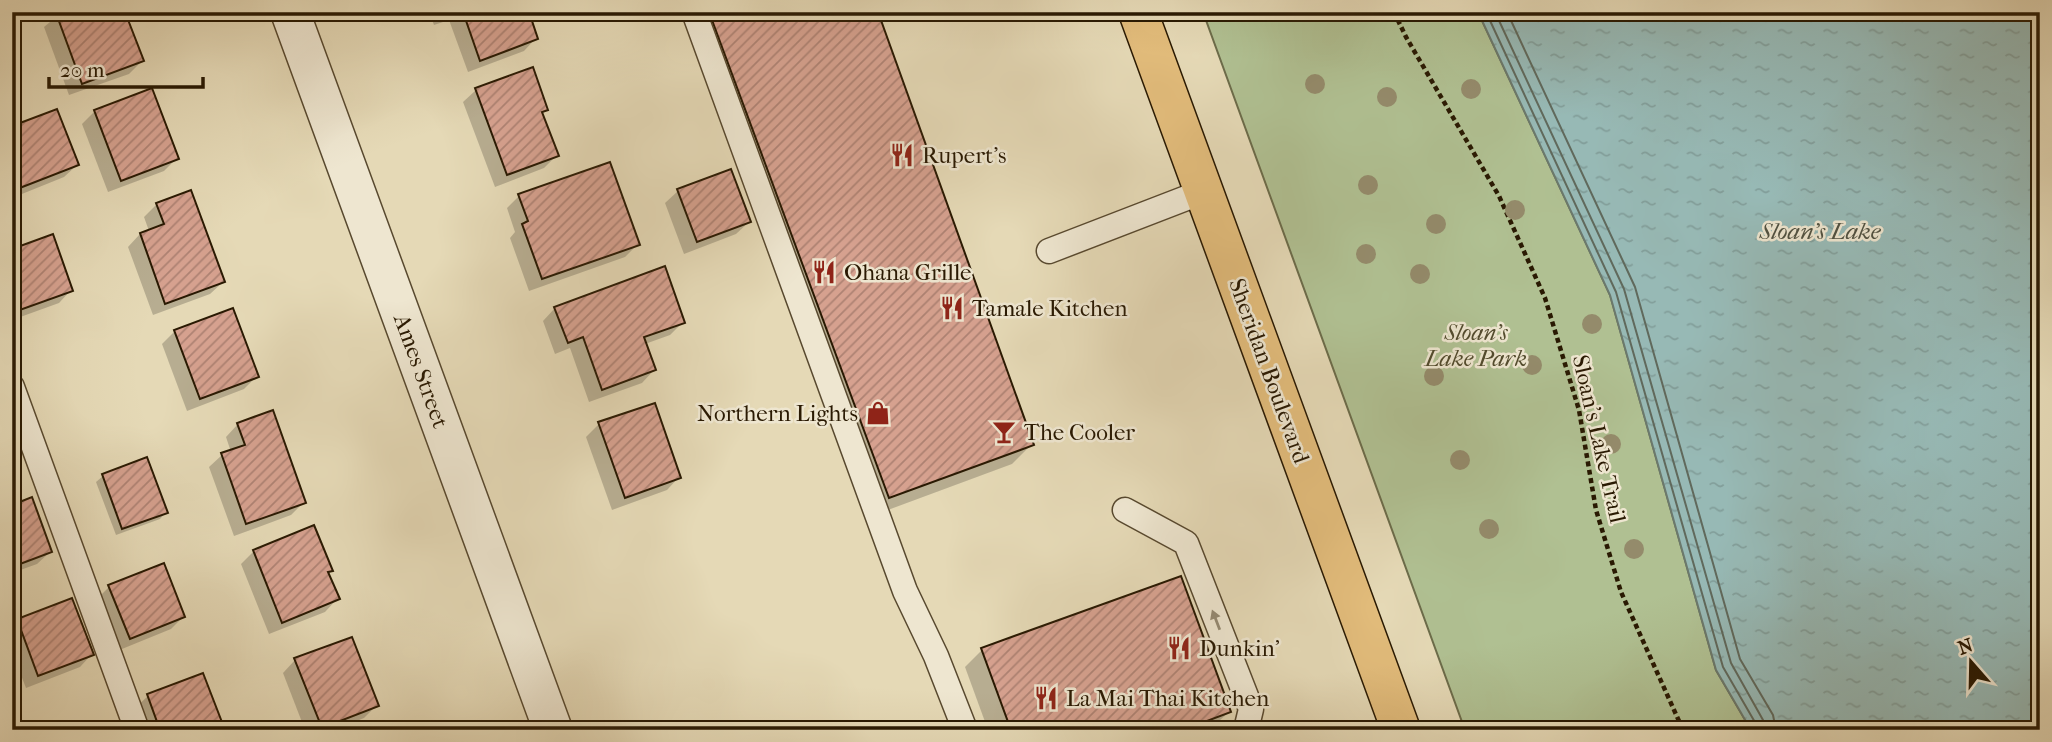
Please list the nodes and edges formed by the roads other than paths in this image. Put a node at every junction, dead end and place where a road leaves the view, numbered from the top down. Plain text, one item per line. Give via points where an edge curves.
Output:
1 (290, 12) edge
2 (694, 12) edge
3 (1138, 12) edge
4 (1202, 192) junction
5 (1049, 251) dead end
6 (12, 387) edge
7 (1125, 510) dead end
8 (137, 730) edge
9 (553, 730) edge
10 (965, 730) edge
11 (1246, 730) edge
12 (1401, 730) edge

1 - 9 street, Ames Street
2 - 10 lane via 905,591
3 - 4 main road, Sheridan Boulevard
4 - 5 lane
4 - 12 main road, Sheridan Boulevard
6 - 8 lane
11 -> 7 lane via 1251,709 1186,543

